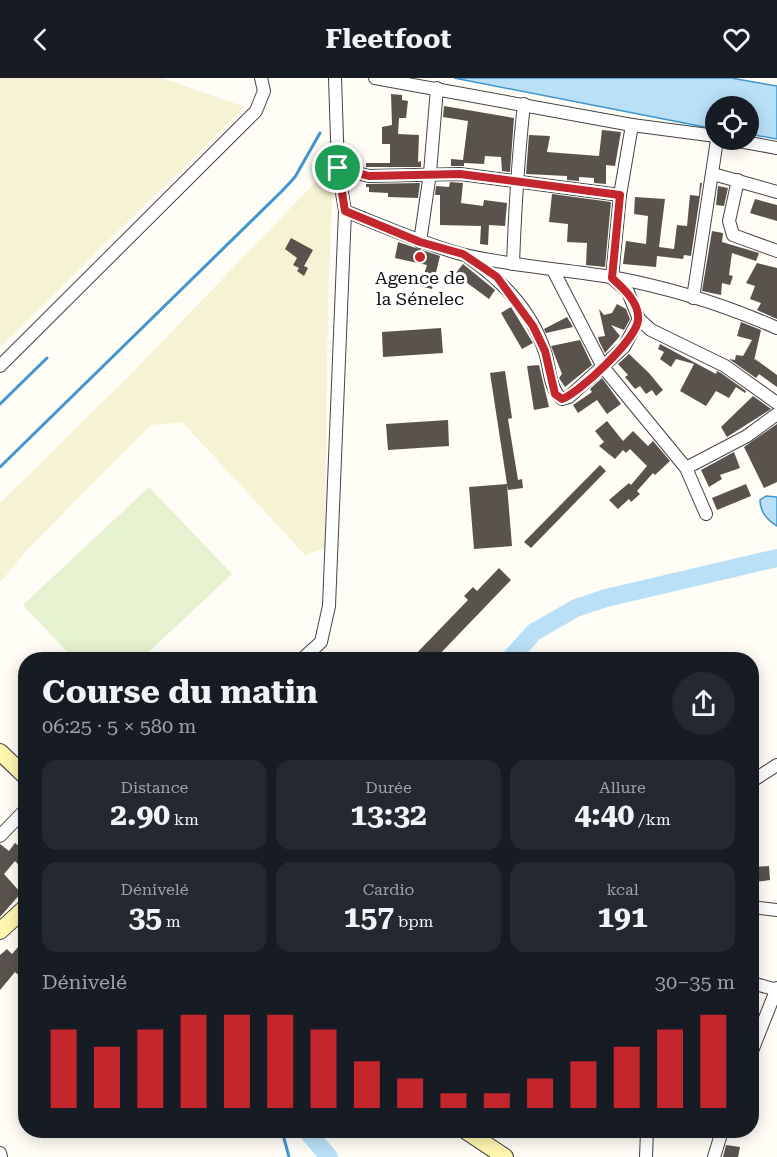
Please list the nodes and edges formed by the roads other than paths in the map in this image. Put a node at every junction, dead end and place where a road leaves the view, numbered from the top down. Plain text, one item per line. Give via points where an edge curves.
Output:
1 (261, 78) edge
2 (335, 78) edge
3 (375, 78) edge
4 (437, 87) junction
5 (524, 104) junction
6 (632, 124) junction
7 (705, 136) edge
8 (759, 145) edge
9 (777, 148) edge
10 (715, 150) edge
11 (338, 168) junction
12 (430, 173) junction
13 (713, 174) junction
14 (515, 179) junction
15 (738, 180) junction
16 (777, 192) edge
17 (620, 195) junction
18 (345, 211) junction
19 (420, 242) junction
20 (777, 251) edge
21 (463, 254) junction
22 (513, 264) junction
23 (553, 270) junction
24 (612, 278) junction
25 (693, 298) junction
26 (639, 319) junction
27 (777, 328) edge
28 (0, 366) edge
29 (603, 367) junction
30 (777, 403) edge
31 (777, 414) edge
32 (686, 468) junction
33 (706, 513) dead end
34 (310, 652) edge
35 (0, 752) edge
36 (777, 765) edge
37 (18, 769) edge
38 (759, 777) edge
39 (18, 817) edge
40 (0, 836) edge
41 (759, 908) edge
42 (777, 910) edge
43 (18, 914) edge
44 (0, 931) edge
45 (759, 985) edge
46 (777, 989) edge
47 (759, 1034) edge
48 (476, 1138) edge
49 (647, 1138) edge
50 (720, 1138) edge
51 (505, 1157) edge
52 (646, 1157) edge
53 (714, 1157) edge

1 - 28 street via 264,91 256,111
2 - 11 street
3 - 4 street
4 - 5 street
4 - 12 street
5 - 6 street
5 - 14 street
6 - 7 street
6 - 17 street
8 - 9 street
10 - 13 street
11 - 12 street via 369,176
11 - 18 street
12 - 14 street
12 - 19 street
13 - 15 street
13 - 25 street
14 - 17 street
14 - 22 street
15 - 16 street
15 - 20 street via 729,221 733,235
17 - 24 street
18 - 19 street
18 - 34 street via 330,606 321,642
19 - 21 street
21 - 22 street
21 - 29 street via 497,277 533,326 545,351 555,394 562,399 569,397
22 - 23 street
23 - 24 street
23 - 29 street
24 - 25 street
24 - 26 street via 628,292
25 - 27 street
26 - 29 street via 624,346
26 - 30 street via 651,330 725,366
29 - 32 street
31 - 32 street via 747,436
32 - 33 street
35 - 37 street
36 - 38 street
39 - 40 street
41 - 42 street
43 - 44 street
45 - 46 street
46 - 47 street
48 - 51 street
49 - 52 street
50 - 53 street

